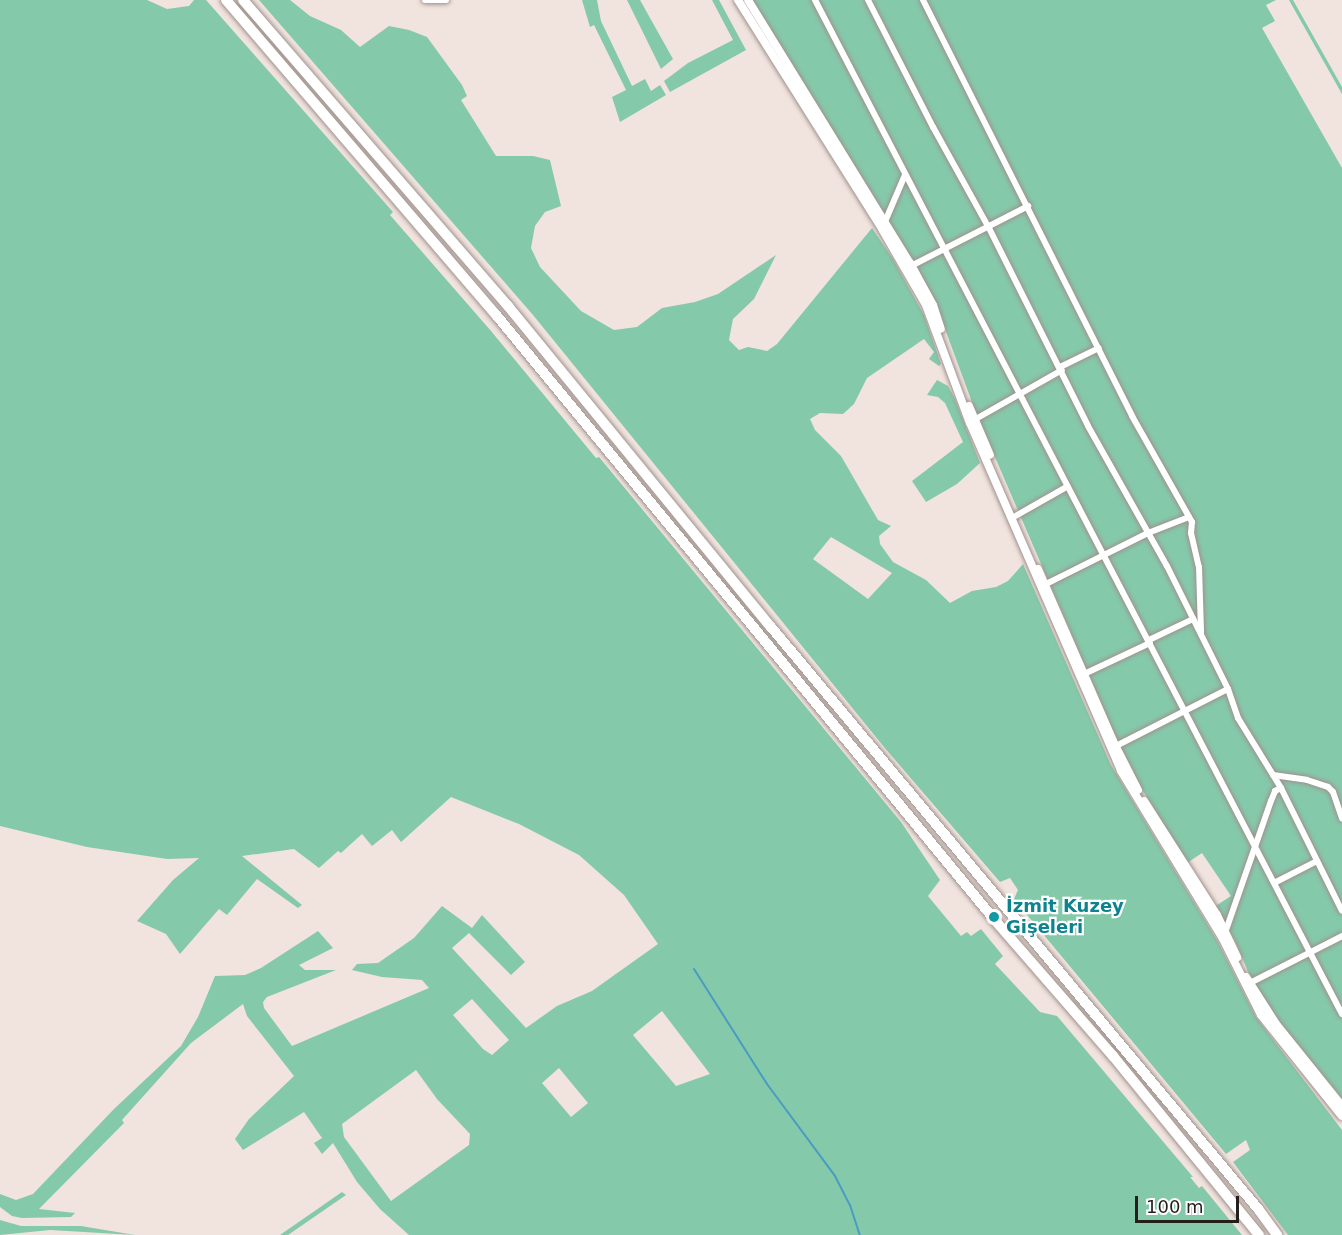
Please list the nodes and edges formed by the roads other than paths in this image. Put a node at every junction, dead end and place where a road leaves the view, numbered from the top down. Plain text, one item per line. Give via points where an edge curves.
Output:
1 (226, 0) edge
2 (243, 0) edge
3 (425, 0) edge
4 (446, 0) edge
5 (738, 0) edge
6 (748, 0) edge
7 (815, 0) edge
8 (868, 0) edge
9 (923, 0) edge
10 (905, 175) junction
11 (1028, 206) junction
12 (883, 226) junction
13 (989, 228) junction
14 (946, 250) junction
15 (909, 267) junction
16 (1098, 348) junction
17 (1061, 369) junction
18 (1021, 395) junction
19 (972, 421) junction
20 (1068, 486) junction
21 (1014, 517) junction
22 (1189, 517) junction
23 (1148, 533) junction
24 (1105, 557) junction
25 (1042, 586) junction
26 (1193, 619) junction
27 (1201, 634) junction
28 (1150, 641) junction
29 (1081, 675) junction
30 (1228, 689) junction
31 (1186, 712) junction
32 (1113, 748) junction
33 (1273, 775) junction
34 (1281, 788) junction
35 (1342, 818) edge
36 (1255, 847) junction
37 (1317, 861) junction
38 (1274, 883) junction
39 (1342, 890) edge
40 (1333, 893) junction
41 (1342, 911) edge
42 (1225, 935) junction
43 (1342, 936) edge
44 (1310, 952) junction
45 (1247, 985) junction
46 (1342, 1014) edge
47 (1342, 1106) edge
48 (1342, 1116) edge
49 (1259, 1235) edge
50 (1277, 1235) edge

1 - 49 highway via 497,316
2 - 50 highway via 508,306
3 - 4 street
5 - 12 main road
6 - 12 main road
7 - 10 street
8 - 13 street
9 - 11 street
10 - 12 street
10 - 14 street
11 - 13 street
11 - 16 street
12 - 15 main road
13 - 14 street
13 - 17 street
14 - 15 street
14 - 18 street
15 - 19 main road
16 - 17 street
16 - 22 street
17 - 18 street
17 - 23 street
18 - 19 street
18 - 20 street
19 - 21 main road
20 - 21 street
20 - 24 street
21 - 25 main road
22 - 23 street
22 - 27 street via 1199,567
23 - 24 street
23 - 26 street
24 - 25 street
24 - 28 street
25 - 29 main road
26 - 27 street
26 - 28 street
27 - 30 street
28 - 29 street
28 - 31 street
29 - 32 main road
30 - 31 street
30 - 33 street via 1238,718
31 - 32 street
31 - 36 street
32 - 42 main road via 1132,791
33 - 34 street
33 - 35 street via 1328,787
34 - 36 street via 1275,791
34 - 37 street
36 - 38 street
36 - 42 street
37 - 38 street
37 - 40 street
38 - 44 street
39 - 40 street
40 - 41 street
42 - 45 main road
43 - 44 street
44 - 45 street
44 - 46 street
45 - 47 main road
45 - 48 main road via 1269,1027

